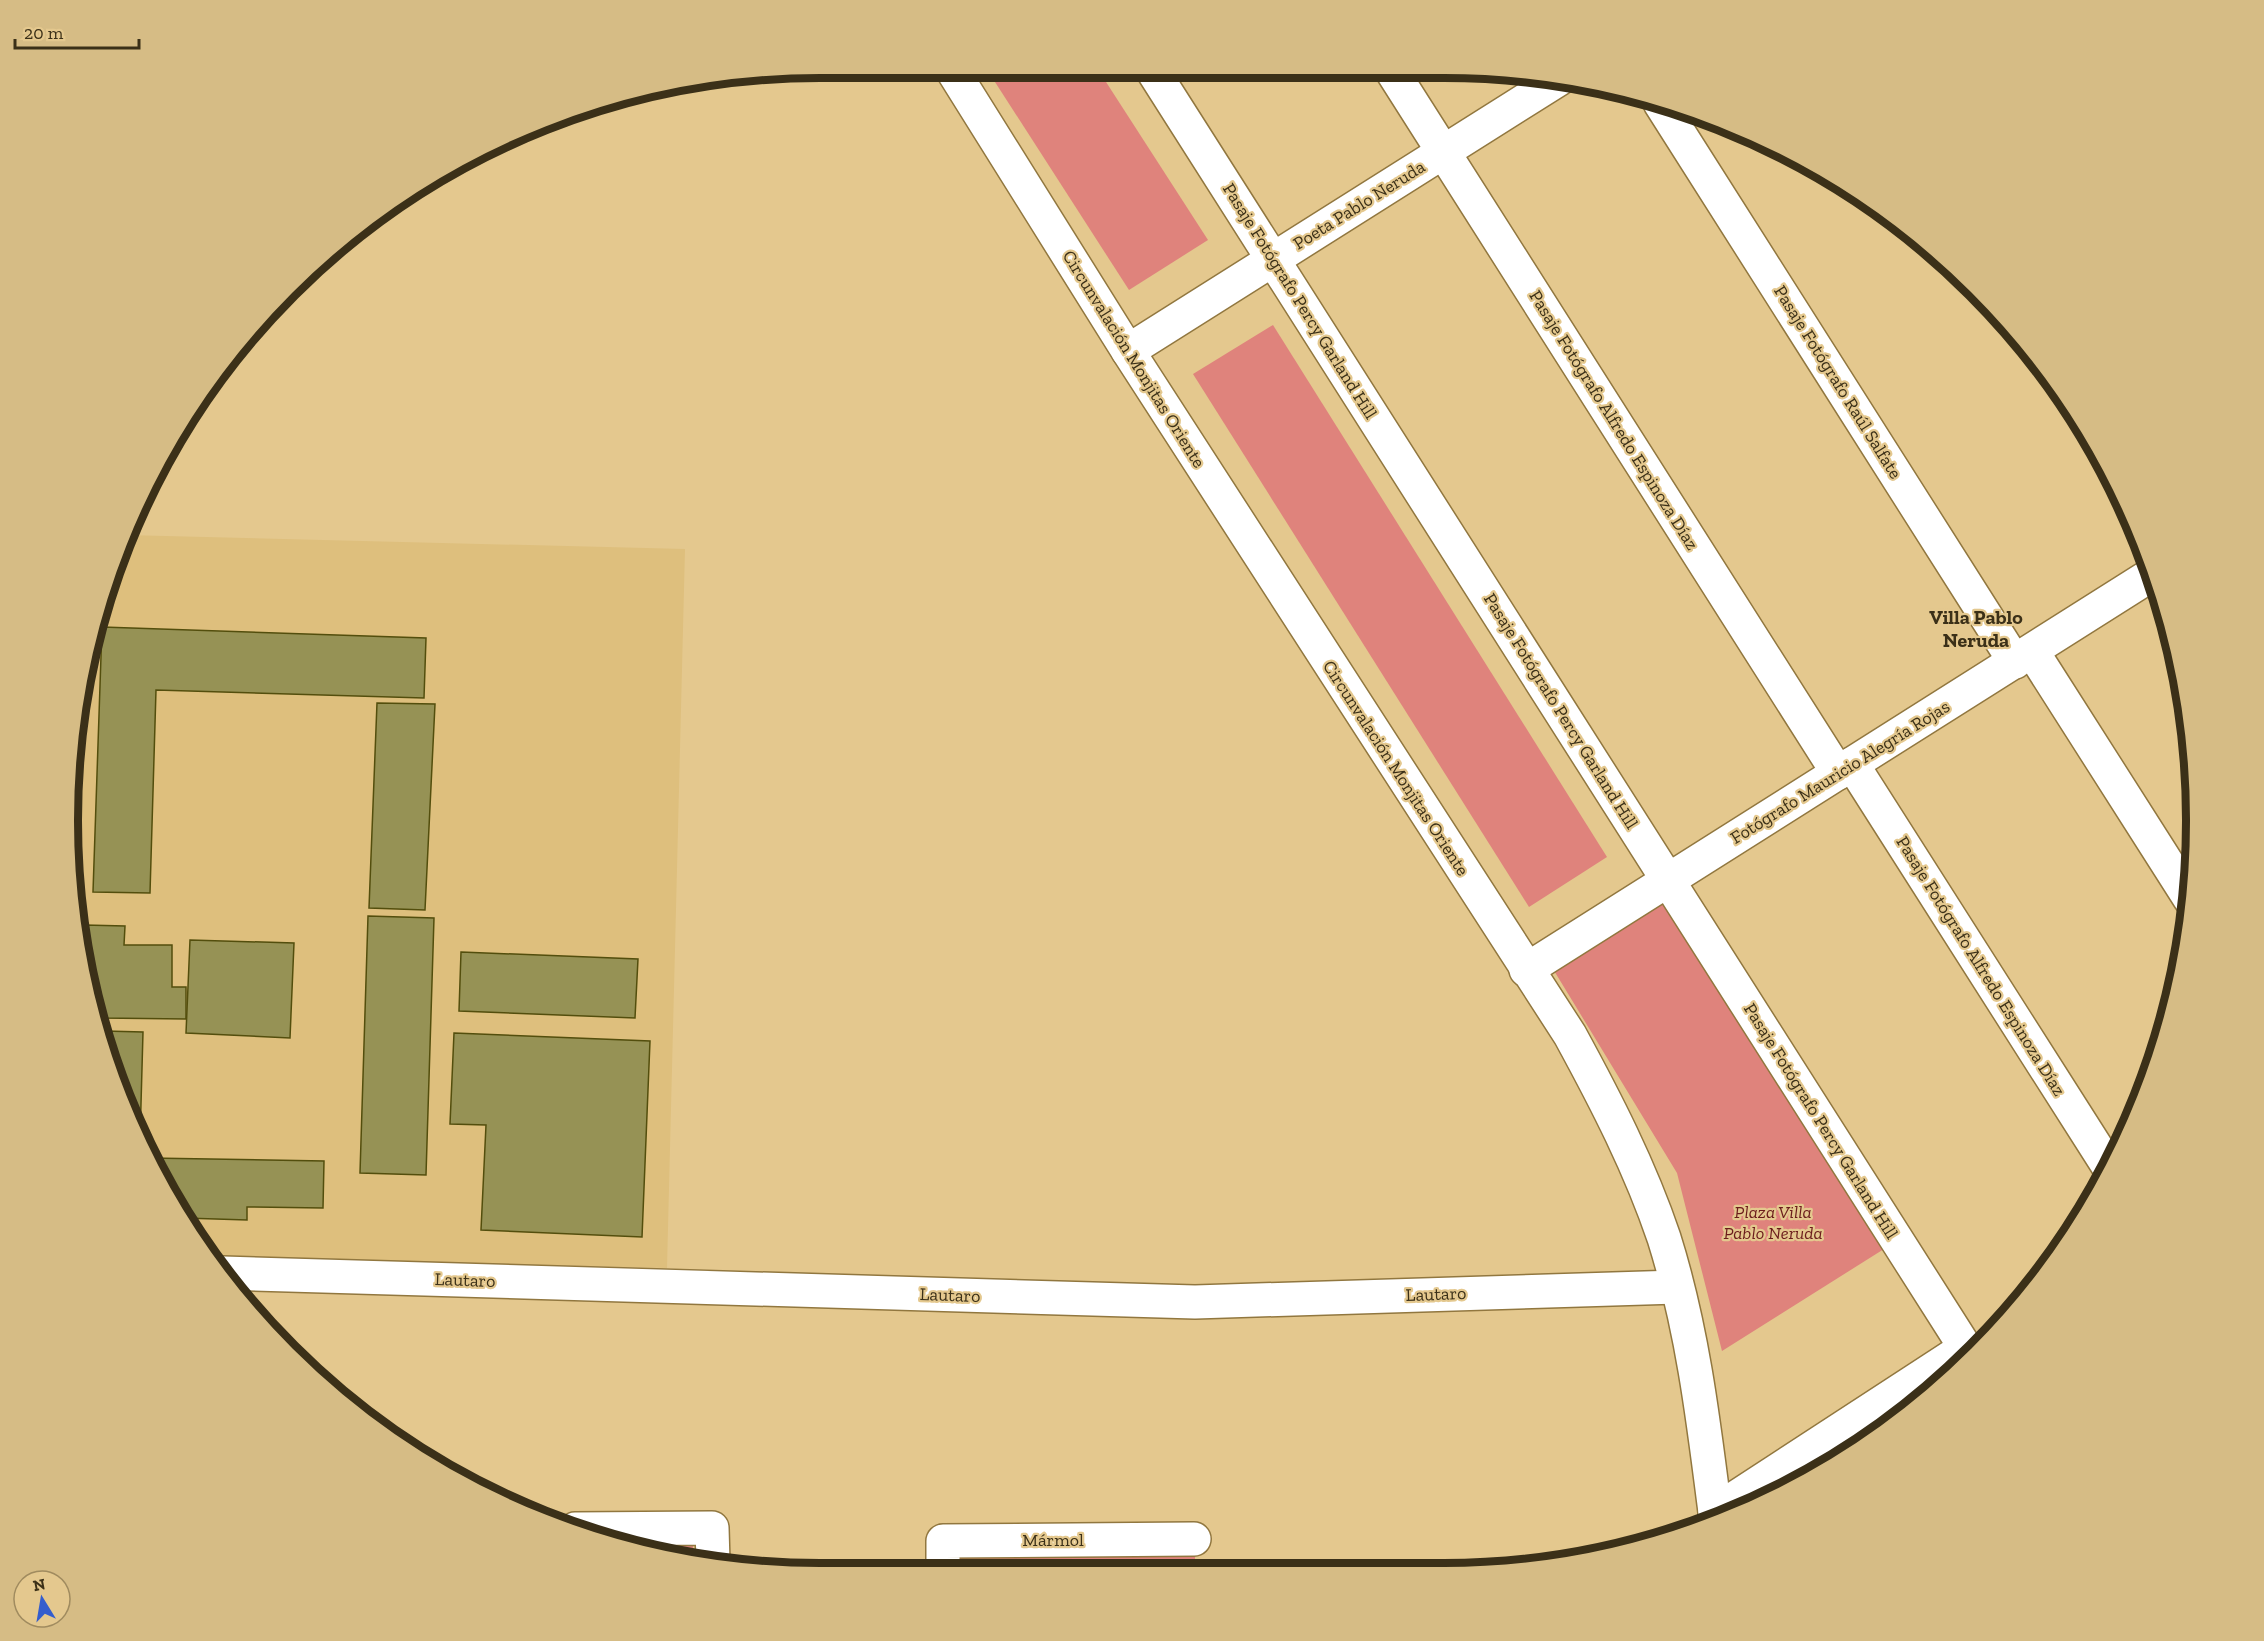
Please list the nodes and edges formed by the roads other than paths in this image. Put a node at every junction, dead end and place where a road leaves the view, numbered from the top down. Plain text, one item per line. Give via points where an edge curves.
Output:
1 (957, 78) edge
2 (1157, 78) edge
3 (1396, 78) edge
4 (1549, 85) edge
5 (1666, 112) edge
6 (1443, 152) junction
7 (1273, 259) junction
8 (1128, 351) junction
9 (2146, 578) edge
10 (2023, 656) junction
11 (1845, 768) junction
12 (1668, 880) junction
13 (2182, 888) edge
14 (1526, 970) junction
15 (2104, 1159) edge
16 (232, 1274) edge
17 (1677, 1287) junction
18 (1966, 1349) edge
19 (1949, 1364) edge
20 (1736, 1502) edge
21 (1714, 1511) edge
22 (598, 1529) edge
23 (1194, 1539) dead end
24 (713, 1555) edge
25 (943, 1563) edge

1 - 8 street, Circunvalación Monjitas Oriente
2 - 7 street, Pasaje Fotógrafo Percy Garland Hill
3 - 6 street, Pasaje Fotógrafo Alfredo Espinoza Díaz
4 - 6 street, Poeta Pablo Neruda
5 - 10 street, Pasaje Fotógrafo Raúl Salfate
6 - 7 street, Poeta Pablo Neruda
6 - 11 street, Pasaje Fotógrafo Alfredo Espinoza Díaz
7 - 8 street, Poeta Pablo Neruda
7 - 12 street, Pasaje Fotógrafo Percy Garland Hill
8 - 14 street, Circunvalación Monjitas Oriente
9 - 10 street, Fotógrafo Mauricio Alegría Rojas
10 - 11 street, Fotógrafo Mauricio Alegría Rojas
10 - 13 street, Pasaje Fotógrafo Raúl Salfate
11 - 12 street, Fotógrafo Mauricio Alegría Rojas
11 - 15 street, Pasaje Fotógrafo Alfredo Espinoza Díaz
12 - 14 street, Fotógrafo Mauricio Alegría Rojas
12 - 18 street, Pasaje Fotógrafo Percy Garland Hill
14 - 17 street, Circunvalación Monjitas Oriente via 1570,1035 1638,1168
16 - 17 street, Lautaro via 1195,1302
17 - 21 street, Circunvalación Monjitas Oriente via 1697,1375
19 - 20 street
22 - 24 street via 712,1528
23 - 25 street, Mármol via 943,1541

